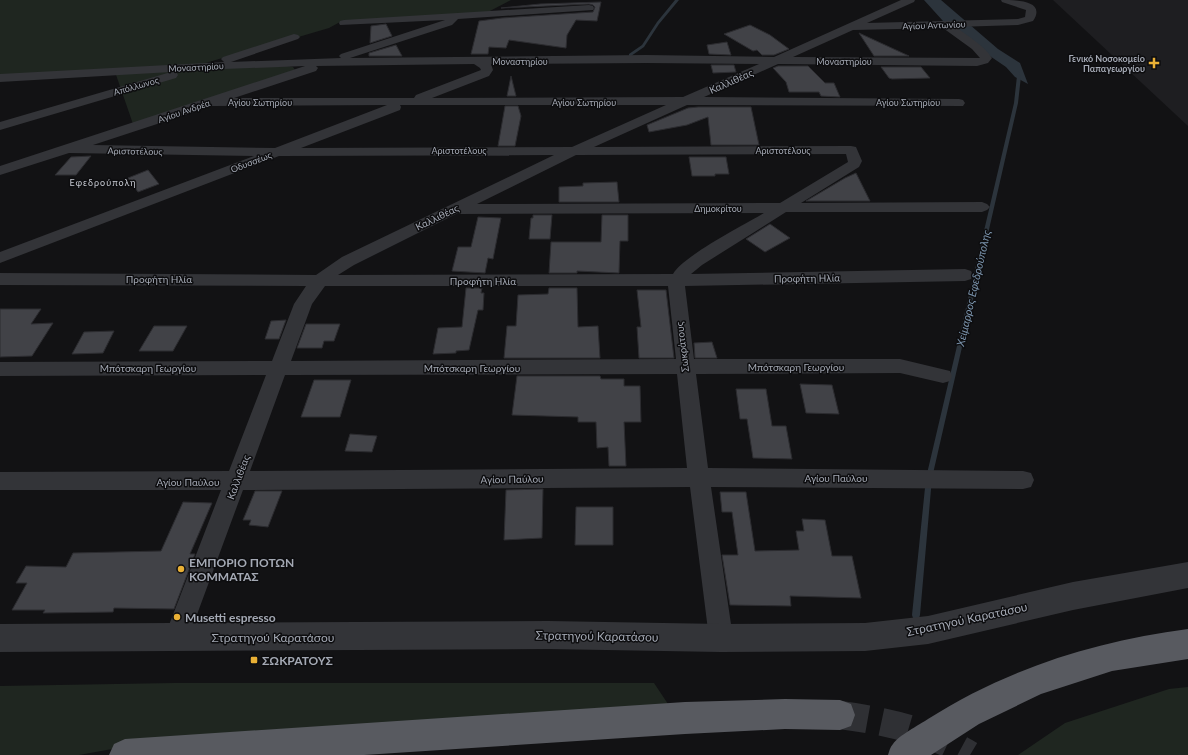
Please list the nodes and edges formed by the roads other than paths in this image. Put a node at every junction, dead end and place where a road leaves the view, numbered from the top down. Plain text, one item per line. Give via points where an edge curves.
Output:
1 (910, 0) edge
2 (1006, 0) edge
3 (589, 8) dead end
4 (455, 16) junction
5 (344, 23) dead end
6 (945, 24) junction
7 (849, 27) junction
8 (294, 37) dead end
9 (477, 61) junction
10 (776, 61) junction
11 (327, 62) junction
12 (205, 66) junction
13 (0, 78) edge
14 (210, 102) junction
15 (684, 102) junction
16 (406, 103) junction
17 (959, 103) dead end
18 (0, 126) edge
19 (68, 149) junction
20 (576, 150) junction
21 (278, 152) junction
22 (0, 170) edge
23 (982, 207) dead end
24 (783, 208) junction
25 (453, 209) junction
26 (0, 258) edge
27 (965, 275) dead end
28 (0, 279) edge
29 (320, 279) junction
30 (678, 280) junction
31 (685, 367) junction
32 (279, 368) junction
33 (0, 369) edge
34 (942, 376) dead end
35 (698, 478) junction
36 (1023, 480) dead end
37 (0, 482) edge
38 (236, 482) junction
39 (1188, 575) edge
40 (0, 638) edge
41 (176, 638) junction
42 (721, 638) junction
43 (1188, 644) edge
44 (840, 715) tunnel mouth
45 (125, 755) edge
46 (904, 755) edge

1 - 7 street, Καλλιθέας
2 - 6 street, Αγίου Αντωνίου via 1032,10 1029,19 1018,22
3 - 4 street
4 - 5 street
4 - 11 street, Αγίου Ανδρέα via 448,23
6 - 7 street, Αγίου Αντωνίου
6 - 10 street, Μοναστηρίου via 976,47 986,58 984,61
7 - 10 street, Καλλιθέας
8 - 12 street, Απόλλωνος
9 - 10 street, Μοναστηρίου
9 - 11 street, Μοναστηρίου
9 - 16 street, Οδυσσέως via 486,66 485,73
10 - 15 street, Καλλιθέας
11 - 12 street, Μοναστηρίου
11 - 14 street, Αγίου Ανδρέα
12 - 13 street, Μοναστηρίου
12 - 18 street, Απόλλωνος
14 - 16 street, Αγίου Σωτηρίου
14 - 19 street, Αγίου Ανδρέα
15 - 16 street, Αγίου Σωτηρίου
15 - 17 street, Αγίου Σωτηρίου
15 - 20 street, Καλλιθέας
16 - 21 street, Οδυσσέως
19 - 21 street, Αριστοτέλους
19 - 22 street, Αγίου Ανδρέα
20 - 21 street, Αριστοτέλους
20 - 24 street, Αριστοτέλους via 851,150 854,164
20 - 25 street, Καλλιθέας
21 - 26 street, Οδυσσέως
23 - 24 street, Δημοκρίτου
24 - 25 street, Δημοκρίτου
24 - 30 street via 696,261
25 - 29 street, Καλλιθέας via 342,264
27 - 30 street, Προφήτη Ηλία
28 - 29 street, Προφήτη Ηλία
29 - 30 street, Προφήτη Ηλία
29 - 32 street, Καλλιθέας via 303,304
30 - 31 street, Σωκράτους via 676,290
31 - 32 street, Μπότσκαρη Γεωργίου
31 - 34 street, Μπότσκαρη Γεωργίου via 900,366
31 - 35 street, Σωκράτους
32 - 33 street, Μπότσκαρη Γεωργίου
32 - 38 street, Καλλιθέας
35 - 36 street, Αγίου Παύλου via 886,477
35 - 38 street, Αγίου Παύλου
35 - 42 street, Σωκράτους
37 - 38 street, Αγίου Παύλου
38 - 41 street, Καλλιθέας
39 - 42 street, Στρατηγού Καρατάσου via 1081,594 928,630 899,634 822,638
40 - 41 street, Στρατηγού Καρατάσου
41 - 42 street, Στρατηγού Καρατάσου via 548,635
43 - 46 highway via 1124,654 1088,662 1057,673 970,713 927,737
44 - 45 highway via 685,718

